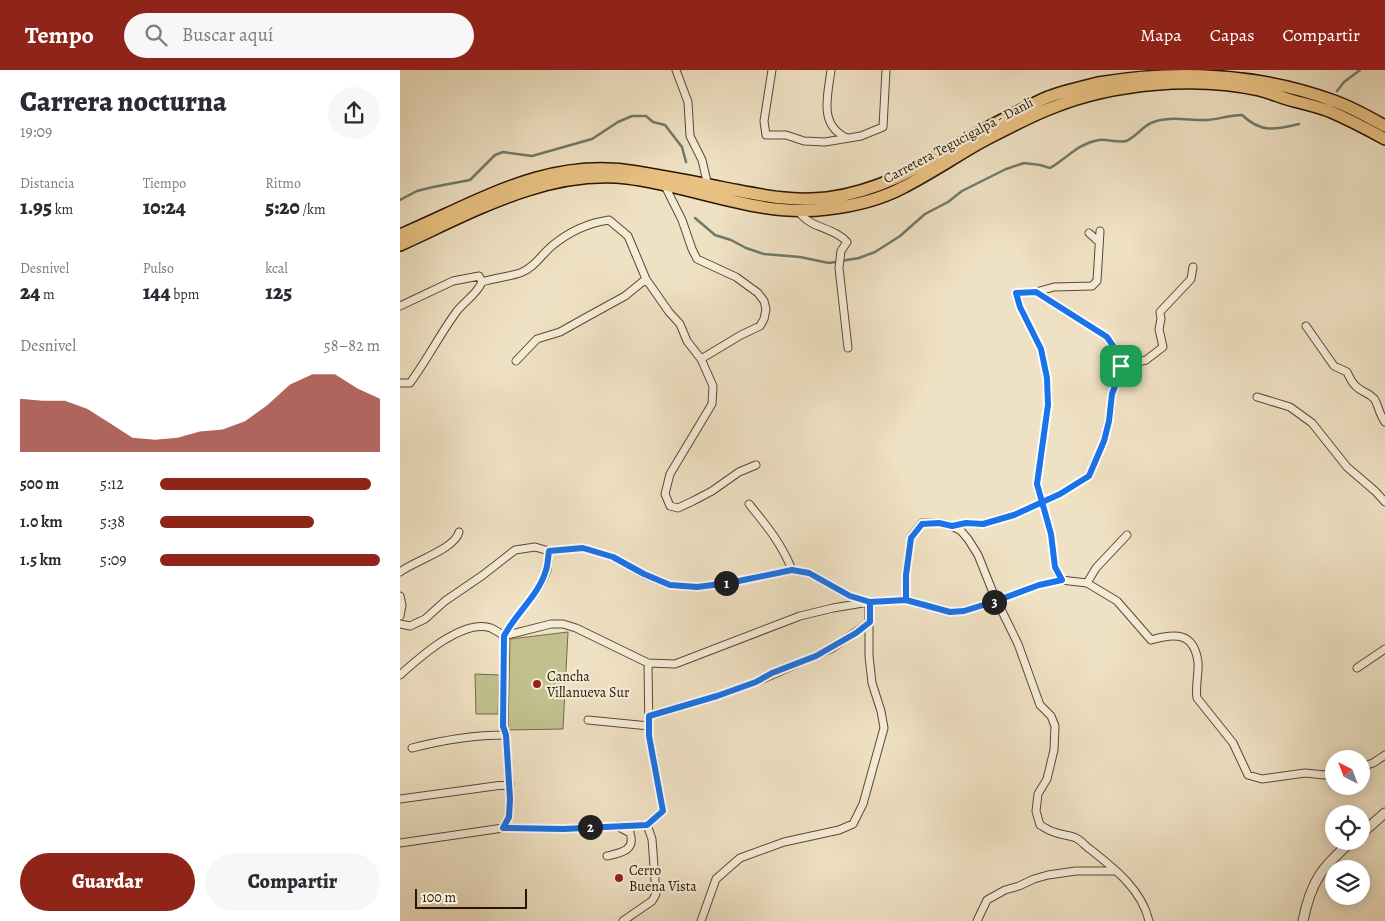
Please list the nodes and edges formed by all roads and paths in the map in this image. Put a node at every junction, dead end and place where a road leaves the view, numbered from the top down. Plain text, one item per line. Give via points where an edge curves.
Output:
1 (676, 70) edge
2 (772, 70) edge
3 (831, 70) edge
4 (886, 70) edge
5 (1385, 126) edge
6 (847, 138) junction
7 (1385, 139) edge
8 (663, 182) junction
9 (708, 190) junction
10 (799, 212) junction
11 (1100, 231) dead end
12 (1089, 233) dead end
13 (400, 235) edge
14 (1099, 242) junction
15 (400, 245) edge
16 (1193, 267) dead end
17 (646, 279) junction
18 (482, 282) junction
19 (1036, 292) junction
20 (400, 306) edge
21 (1306, 326) dead end
22 (848, 348) dead end
23 (701, 359) junction
24 (516, 361) dead end
25 (1121, 366) junction
26 (400, 383) edge
27 (1257, 397) dead end
28 (1382, 411) edge
29 (1385, 422) edge
30 (756, 464) dead end
31 (1042, 502) junction
32 (1385, 502) edge
33 (749, 504) dead end
34 (952, 526) junction
35 (458, 532) dead end
36 (1127, 535) dead end
37 (549, 551) junction
38 (792, 570) junction
39 (400, 572) edge
40 (1062, 580) junction
41 (1087, 583) junction
42 (400, 596) edge
43 (906, 600) junction
44 (996, 601) junction
45 (870, 602) junction
46 (400, 616) edge
47 (870, 622) junction
48 (400, 624) edge
49 (504, 636) junction
50 (1385, 649) edge
51 (648, 663) junction
52 (1357, 668) dead end
53 (400, 675) edge
54 (649, 716) junction
55 (588, 720) dead end
56 (649, 726) junction
57 (506, 735) junction
58 (412, 748) dead end
59 (1385, 755) edge
60 (1370, 764) edge
61 (1325, 775) edge
62 (510, 784) junction
63 (400, 798) edge
64 (1385, 813) edge
65 (647, 825) junction
66 (616, 826) junction
67 (1370, 826) edge
68 (503, 828) junction
69 (400, 843) edge
70 (1342, 850) edge
71 (607, 856) dead end
72 (1116, 871) junction
73 (623, 921) edge
74 (701, 921) edge
75 (977, 921) edge
76 (1149, 921) edge
77 (1303, 921) edge

1 - 9 street via 688,102 690,136 702,160
2 - 6 street via 764,121 766,135 825,142
3 - 6 street via 826,107 828,120 834,130
4 - 6 street via 884,128
5 - 9 highway, Carretera Tegucigalpa - Danli via 1334,101 1276,84 1211,74 1148,75 1049,97 913,171 857,193 796,200
7 - 10 highway, Carretera Tegucigalpa - Danli via 1326,110 1259,90 1200,84 1151,85 1108,92 1053,107 875,199 849,206
8 - 9 highway, Carretera Tegucigalpa - Danli
8 - 13 highway, Carretera Tegucigalpa - Danli via 636,171 559,172 513,184
8 - 15 highway, Carretera Tegucigalpa - Danli via 592,178 544,185 509,196
8 - 23 street via 697,260 736,277 758,293 766,309 760,326
9 - 10 highway, Carretera Tegucigalpa - Danli via 759,207
10 - 22 street via 808,222 841,235 846,242 839,268
11 - 14 street
12 - 14 street
14 - 19 street via 1095,284 1054,287
16 - 25 street via 1191,279 1160,312 1158,329 1163,347 1146,360
17 - 18 street via 628,236 609,220 577,229 520,273
17 - 23 street via 680,324 687,341
17 - 24 street via 625,296 560,332 537,339
18 - 20 street via 479,276 453,281
18 - 26 street via 439,337 410,383
19 - 25 street via 1107,337 1122,359
19 - 31 street via 1016,293 1041,349 1047,378 1048,405 1037,484
21 - 28 street via 1334,366 1347,372 1352,383 1370,394
23 - 30 street via 713,386 712,404 670,474 665,494 670,506 678,508 693,501
25 - 31 street via 1112,394 1104,441 1089,476
27 - 32 street via 1290,407 1312,423 1347,467
28 - 29 street
31 - 34 street via 988,522
31 - 40 street via 1051,534 1055,567
33 - 38 street via 771,530
34 - 43 street via 922,524 911,538
34 - 44 street via 974,547
35 - 39 street via 456,539 448,545
36 - 41 street via 1096,568
37 - 38 street via 591,550 613,557 670,585 697,587
37 - 48 street via 535,547 515,550 425,619 410,626
37 - 49 street via 546,571
38 - 45 street via 809,573 850,596
40 - 41 street
40 - 44 street
41 - 61 street via 1117,601 1151,640 1178,635 1193,645 1198,663 1197,698 1233,743 1248,775 1262,779 1305,773
42 - 46 street
43 - 44 street via 950,612
43 - 45 street
44 - 72 street via 1018,644 1040,705 1051,716 1055,726 1049,772 1038,794 1036,811 1040,825 1078,839
45 - 47 street
45 - 51 street via 800,616 675,664
47 - 54 street via 816,656 725,693
47 - 74 street via 872,683 884,728 863,804 853,824 784,842 740,858 716,879
49 - 51 street via 563,624
49 - 53 street via 489,628 472,628 446,638
49 - 57 street via 503,726
50 - 52 street
51 - 54 street
54 - 56 street
55 - 56 street
56 - 65 street via 663,811
57 - 58 street via 445,740
57 - 62 street
59 - 60 street
62 - 63 street
62 - 68 street via 509,817
64 - 67 street
65 - 66 street
65 - 73 street via 652,839 656,894 652,902
66 - 68 street
66 - 71 street via 630,833 630,846 624,852
68 - 69 street
70 - 77 street via 1320,873 1306,905
72 - 75 street via 1076,871 1034,879 987,900
72 - 76 street via 1137,894

